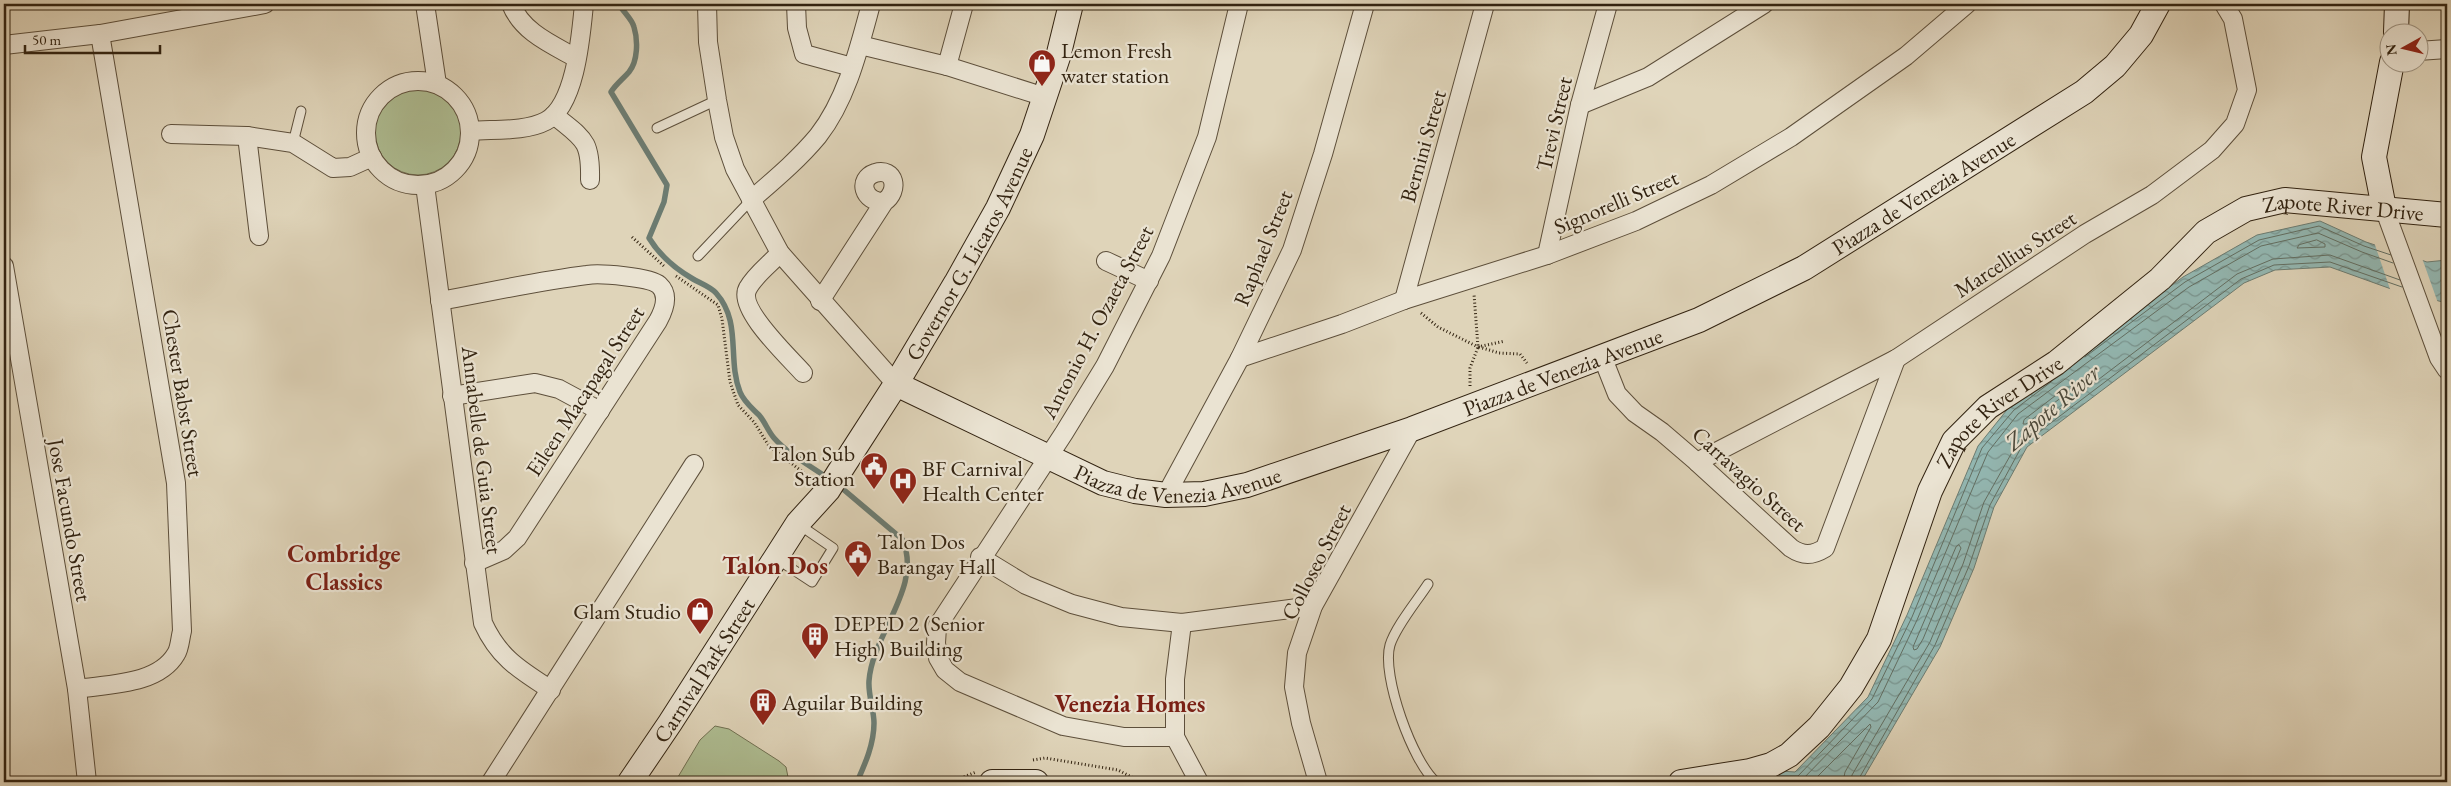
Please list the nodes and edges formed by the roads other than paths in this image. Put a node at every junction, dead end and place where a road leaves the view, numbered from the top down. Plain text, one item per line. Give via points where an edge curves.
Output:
1 (264, 4) edge
2 (425, 4) edge
3 (511, 4) edge
4 (584, 4) edge
5 (707, 4) edge
6 (796, 4) edge
7 (871, 4) edge
8 (964, 4) edge
9 (1072, 4) edge
10 (1239, 4) edge
11 (1365, 4) edge
12 (1485, 4) edge
13 (1608, 4) edge
14 (1764, 4) edge
15 (1967, 4) edge
16 (2158, 4) edge
17 (2224, 4) edge
18 (2397, 4) edge
19 (2396, 22) edge
20 (100, 34) junction
21 (4, 45) edge
22 (860, 45) junction
23 (2447, 50) edge
24 (2428, 51) edge
25 (576, 58) junction
26 (947, 66) junction
27 (852, 67) junction
28 (2390, 72) edge
29 (437, 84) junction
30 (1045, 97) junction
31 (717, 100) junction
32 (1580, 105) junction
33 (301, 111) dead end
34 (554, 115) junction
35 (657, 128) dead end
36 (470, 132) junction
37 (171, 134) dead end
38 (247, 136) junction
39 (293, 144) junction
40 (372, 157) junction
41 (590, 180) dead end
42 (424, 185) junction
43 (751, 200) junction
44 (884, 202) dead end
45 (2384, 208) junction
46 (2447, 215) edge
47 (259, 236) dead end
48 (780, 253) junction
49 (1547, 255) junction
50 (698, 256) dead end
51 (1106, 261) dead end
52 (4, 266) edge
53 (1149, 281) junction
54 (1404, 300) junction
55 (440, 301) junction
56 (820, 301) junction
57 (1602, 356) junction
58 (1240, 358) junction
59 (1896, 359) junction
60 (2447, 370) edge
61 (803, 373) dead end
62 (896, 384) junction
63 (452, 396) junction
64 (600, 411) junction
65 (1412, 429) junction
66 (1048, 458) junction
67 (1697, 462) junction
68 (694, 464) dead end
69 (832, 484) joint
70 (1166, 495) junction
71 (798, 523) junction
72 (776, 558) junction
73 (980, 558) junction
74 (474, 563) junction
75 (1428, 584) dead end
76 (1313, 606) junction
77 (1182, 623) junction
78 (77, 689) junction
79 (551, 690) junction
80 (1175, 736) junction
81 (87, 782) edge
82 (491, 782) edge
83 (630, 782) edge
84 (992, 782) edge
85 (1036, 782) edge
86 (1199, 782) edge
87 (1318, 782) edge
88 (1436, 782) edge
89 (1680, 782) edge

1 - 20 street
2 - 29 street
3 - 25 street via 526,28
4 - 25 street
5 - 31 street via 708,42
6 - 27 street via 797,28 804,54
7 - 22 street
8 - 26 street
9 - 30 street, Governor G. Licaros Avenue
10 - 53 street, Antonio H. Ozaeta Street via 1207,136
11 - 58 street, Raphael Street via 1292,250
12 - 54 street, Bernini Street
13 - 32 street, Trevi Street
14 - 32 street via 1648,77
15 - 49 street, Signorelli Street via 1906,56 1791,137 1711,185 1636,222
16 - 57 street, Piazza de Venezia Avenue via 2141,35 2115,66 2084,92 1804,268 1699,320
17 - 59 street, Marcellius Street via 2233,19 2247,90 2235,124 2212,150 2152,195 2085,234
18 - 19 street
20 - 21 street
20 - 78 street, Chester Babst Street via 176,483 182,631 176,654 161,670 137,680
22 - 26 street
22 - 27 street
23 - 24 street
25 - 34 street via 569,94
26 - 30 street
27 - 43 street via 819,135
28 - 45 street via 2374,157
29 - 36 street via 461,103 468,116
29 - 40 street via 419,81 402,84 386,92 374,106 367,122 366,140
30 - 62 street, Governor G. Licaros Avenue via 1032,135 998,208
31 - 35 lane
31 - 43 street via 735,169
32 - 49 street, Trevi Street
33 - 39 lane
34 - 36 street via 533,126
34 - 41 street via 583,138 590,156
36 - 42 street via 467,151 458,167 443,180
37 - 38 street
38 - 39 street
38 - 47 street
39 - 40 street via 333,168 350,167
40 - 42 street via 381,170 394,179 409,185
42 - 55 street, Annabelle de Guia Street
43 - 48 street
43 - 50 lane
44 - 56 street
45 - 46 street, Zapote River Drive
45 - 60 street via 2438,358
45 - 89 street, Zapote River Drive via 2285,200 2246,209 2206,232 2160,279 2056,363 1988,407 1954,442 1930,491 1879,639 1851,687 1819,727 1789,755 1771,765
48 - 56 street
48 - 61 street via 748,287 745,295 747,306
49 - 54 street, Signorelli Street
51 - 53 street
52 - 78 street, Jose Facundo Street
53 - 66 street, Antonio H. Ozaeta Street via 1105,366
54 - 58 street, Signorelli Street
55 - 63 street, Annabelle de Guia Street
55 - 64 street, Eileen Macapagal Street via 590,274 649,280 659,285 665,296 664,309
56 - 62 street
57 - 65 street, Piazza de Venezia Avenue
57 - 67 street, Carravagio Street via 1617,394 1635,413
58 - 70 street, Raphael Street
59 - 67 street, Marcellius Street
59 - 67 street, Carravagio Street via 1825,548 1815,554 1801,554 1791,548
62 - 66 street, Piazza de Venezia Avenue
62 - 69 street, Governor G. Licaros Avenue
63 - 64 street via 542,384 559,389
63 - 74 street, Annabelle de Guia Street
64 - 74 street, Eileen Macapagal Street via 517,538 504,550
65 - 70 street, Piazza de Venezia Avenue via 1247,485 1204,494
65 - 76 street, Colloseo Street
66 - 70 street, Piazza de Venezia Avenue via 1103,483
66 - 73 street, Antonio H. Ozaeta Street
68 - 79 street
69 - 71 street, Carnival Park Street
71 - 72 street, Carnival Park Street
71 - 72 lane via 833,548 812,582
72 - 83 street, Carnival Park Street
73 - 77 street via 1026,585 1072,604 1121,617
73 - 80 street, Antonio H. Ozaeta Street via 936,627 938,658 945,670 960,682 1063,726 1124,737
74 - 79 street, Annabelle de Guia Street via 483,623 491,641 515,667
75 - 88 lane via 1393,639 1388,664 1412,746 1424,770
76 - 77 street
76 - 87 street, Colloseo Street via 1297,652 1294,687
77 - 80 street via 1176,679
78 - 81 street, Jose Facundo Street
79 - 82 street
80 - 86 street
84 - 85 street

